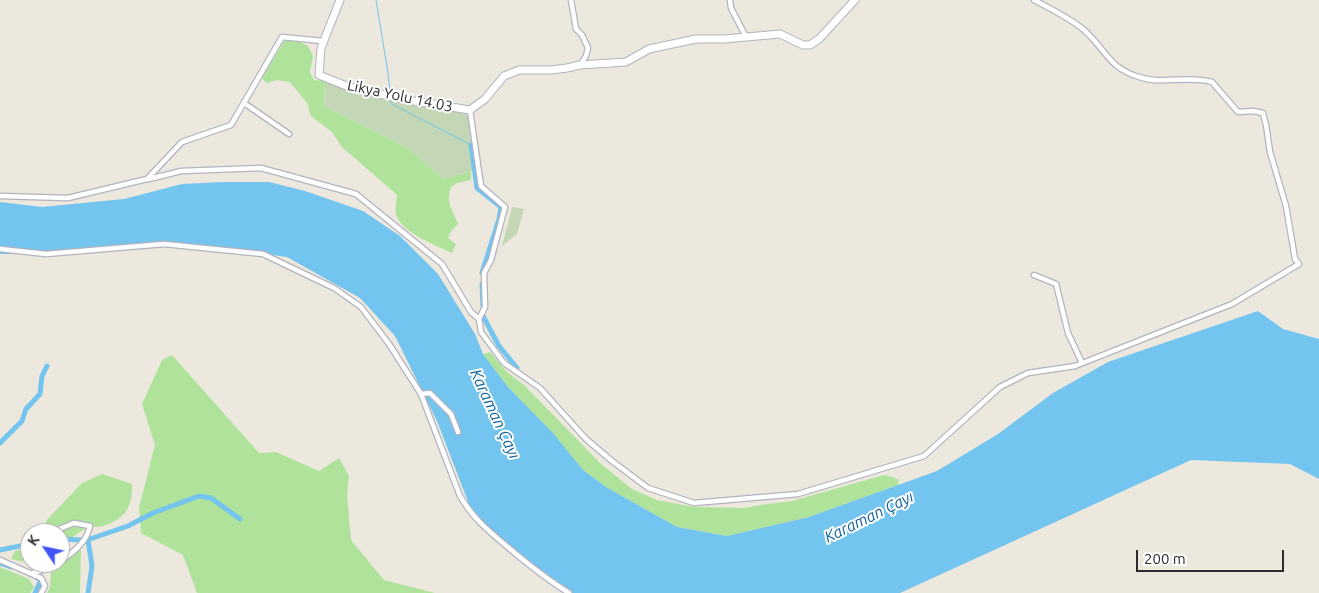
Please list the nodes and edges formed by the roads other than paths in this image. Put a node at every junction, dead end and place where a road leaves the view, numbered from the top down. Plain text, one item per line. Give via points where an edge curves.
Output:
1 (340, 0) edge
2 (571, 0) edge
3 (730, 0) edge
4 (854, 0) edge
5 (1034, 0) edge
6 (746, 37) junction
7 (323, 41) junction
8 (580, 65) junction
9 (244, 103) junction
10 (470, 110) junction
11 (289, 134) dead end
12 (147, 179) junction
13 (0, 196) edge
14 (0, 249) edge
15 (1034, 275) dead end
16 (479, 319) junction
17 (1082, 363) junction
18 (421, 394) junction
19 (458, 432) dead end
20 (70, 525) edge
21 (70, 555) edge
22 (0, 560) edge
23 (20, 568) edge
24 (33, 573) edge
25 (41, 593) edge
26 (569, 593) edge

1 - 7 street, Likya Yolu 14.03
2 - 8 street via 576,29 588,48
3 - 6 street
4 - 6 street via 810,45 780,34
5 - 17 street via 1085,32 1113,64 1132,75 1159,80 1212,82 1238,112 1263,113 1270,152 1286,206 1295,259 1299,264 1232,304
6 - 8 street via 696,39 649,49 626,62
7 - 9 street via 282,37
7 - 10 street, Likya Yolu 14.03 via 319,74 349,87
8 - 10 street via 519,70 504,76 485,99
9 - 11 street
9 - 12 street via 231,125 182,142
10 - 16 street via 481,186 505,208 491,260 484,273 485,308
12 - 13 street via 68,198
12 - 16 street via 181,171 261,168 356,194 442,264 471,312
14 - 18 street via 46,254 164,244 263,254 334,288 361,307
15 - 17 street via 1056,284 1068,333
16 - 17 street via 481,332 504,363 540,388 586,439 612,462 648,488 694,503 798,494 924,456 1000,387 1028,373
18 - 19 street via 430,393 451,414
18 - 26 street via 468,511 545,578
20 - 21 street via 90,526 82,543
22 - 23 street
24 - 25 street via 44,581

